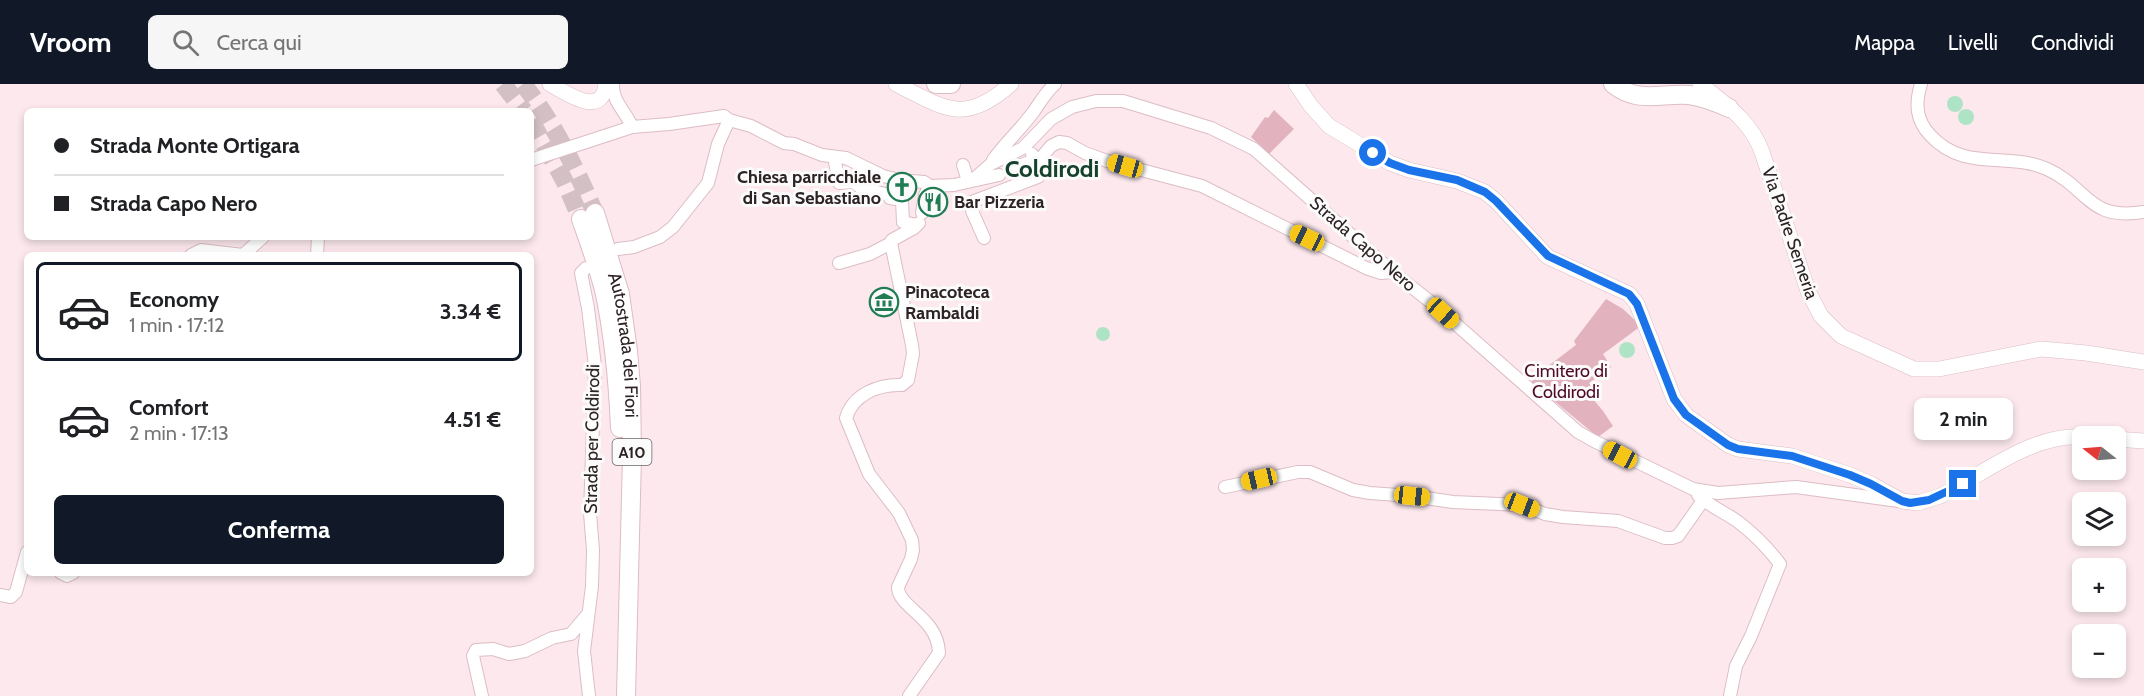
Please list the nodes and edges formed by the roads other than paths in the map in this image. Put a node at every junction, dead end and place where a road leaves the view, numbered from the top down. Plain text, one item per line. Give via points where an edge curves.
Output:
1 (550, 84) edge
2 (606, 84) edge
3 (613, 84) edge
4 (896, 84) edge
5 (936, 84) edge
6 (951, 84) edge
7 (1011, 84) edge
8 (1055, 84) edge
9 (1296, 84) edge
10 (1613, 84) edge
11 (1700, 84) edge
12 (1921, 84) edge
13 (1661, 88) edge
14 (1729, 108) junction
15 (729, 120) junction
16 (632, 127) junction
17 (1026, 144) junction
18 (834, 157) junction
19 (534, 159) edge
20 (1036, 160) junction
21 (991, 164) junction
22 (963, 165) dead end
23 (968, 181) junction
24 (930, 186) junction
25 (970, 206) junction
26 (2144, 212) edge
27 (920, 220) junction
28 (984, 238) dead end
29 (260, 240) edge
30 (891, 243) junction
31 (618, 249) dead end
32 (197, 252) edge
33 (218, 252) edge
34 (246, 252) edge
35 (839, 263) dead end
36 (586, 268) dead end
37 (1392, 272) junction
38 (2144, 362) edge
39 (2072, 436) edge
40 (2126, 440) edge
41 (2144, 441) edge
42 (1225, 487) dead end
43 (1707, 496) junction
44 (1902, 501) junction
45 (24, 563) edge
46 (0, 595) edge
47 (589, 613) junction
48 (482, 696) edge
49 (589, 696) edge
50 (615, 696) edge
51 (626, 696) edge
52 (909, 696) edge
53 (1730, 696) edge

1 - 2 main road via 591,102 601,98
3 - 16 street via 615,101
4 - 7 main road via 955,110 969,109 1002,93
5 - 6 highway
8 - 21 street
9 - 44 main road via 1329,126 1390,163 1457,180 1485,192 1548,256 1629,294 1637,304 1674,399 1686,415 1720,439 1738,449 1792,456 1850,475
10 - 13 highway via 1632,94
11 - 14 main road, Via Padre Semeria
12 - 26 street via 1918,112 1922,126 1936,142 1961,157 2047,169 2104,211 2125,215
13 - 14 highway
14 - 38 main road, Via Padre Semeria via 1747,123 1759,143 1808,291 1821,316 1841,336 1914,369 1939,369 2041,349
15 - 16 street via 716,116
15 - 18 street via 784,143
15 - 31 street via 708,183 673,227 660,237
16 - 19 street
17 - 20 street
17 - 21 street, Strada Capo Nero
17 - 37 street, Strada Capo Nero via 1051,119 1072,107 1096,101 1123,101 1202,125 1254,148
18 - 24 street via 846,158 883,176
18 - 27 street via 839,183 854,182 861,188 902,200 902,220
20 - 23 street
20 - 25 street via 1038,177
20 - 37 street via 1059,142 1067,143 1107,161 1202,186 1366,268
21 - 23 street, Strada Capo Nero
22 - 23 street
23 - 24 street
23 - 25 street
24 - 27 street
25 - 28 street
27 - 30 street
29 - 34 street
30 - 35 street
30 - 52 street via 912,345 908,380 902,385 875,388 860,398 846,418 869,474 899,513 912,540 911,560 898,586 900,598 932,628 939,646 939,653
32 - 33 street
36 - 47 street, Strada per Coldirodi via 581,273 595,366
37 - 43 street, Strada Capo Nero via 1578,432
39 - 44 main road via 2028,447 1940,496 1918,503
40 - 41 main road
42 - 43 street via 1310,472 1353,490 1453,502 1515,504 1563,517 1618,521 1665,538 1678,536
43 - 44 street via 1796,487
43 - 53 street via 1759,539 1780,564 1736,666
45 - 46 street via 16,592 11,597
47 - 48 street via 571,634 525,651 509,654 493,649 476,650 473,656
47 - 49 street, Strada per Coldirodi via 584,651
50 - 51 highway, Autostrada dei Fiori / A10 via 619,405 608,308 588,216 620,294 630,374 632,456

